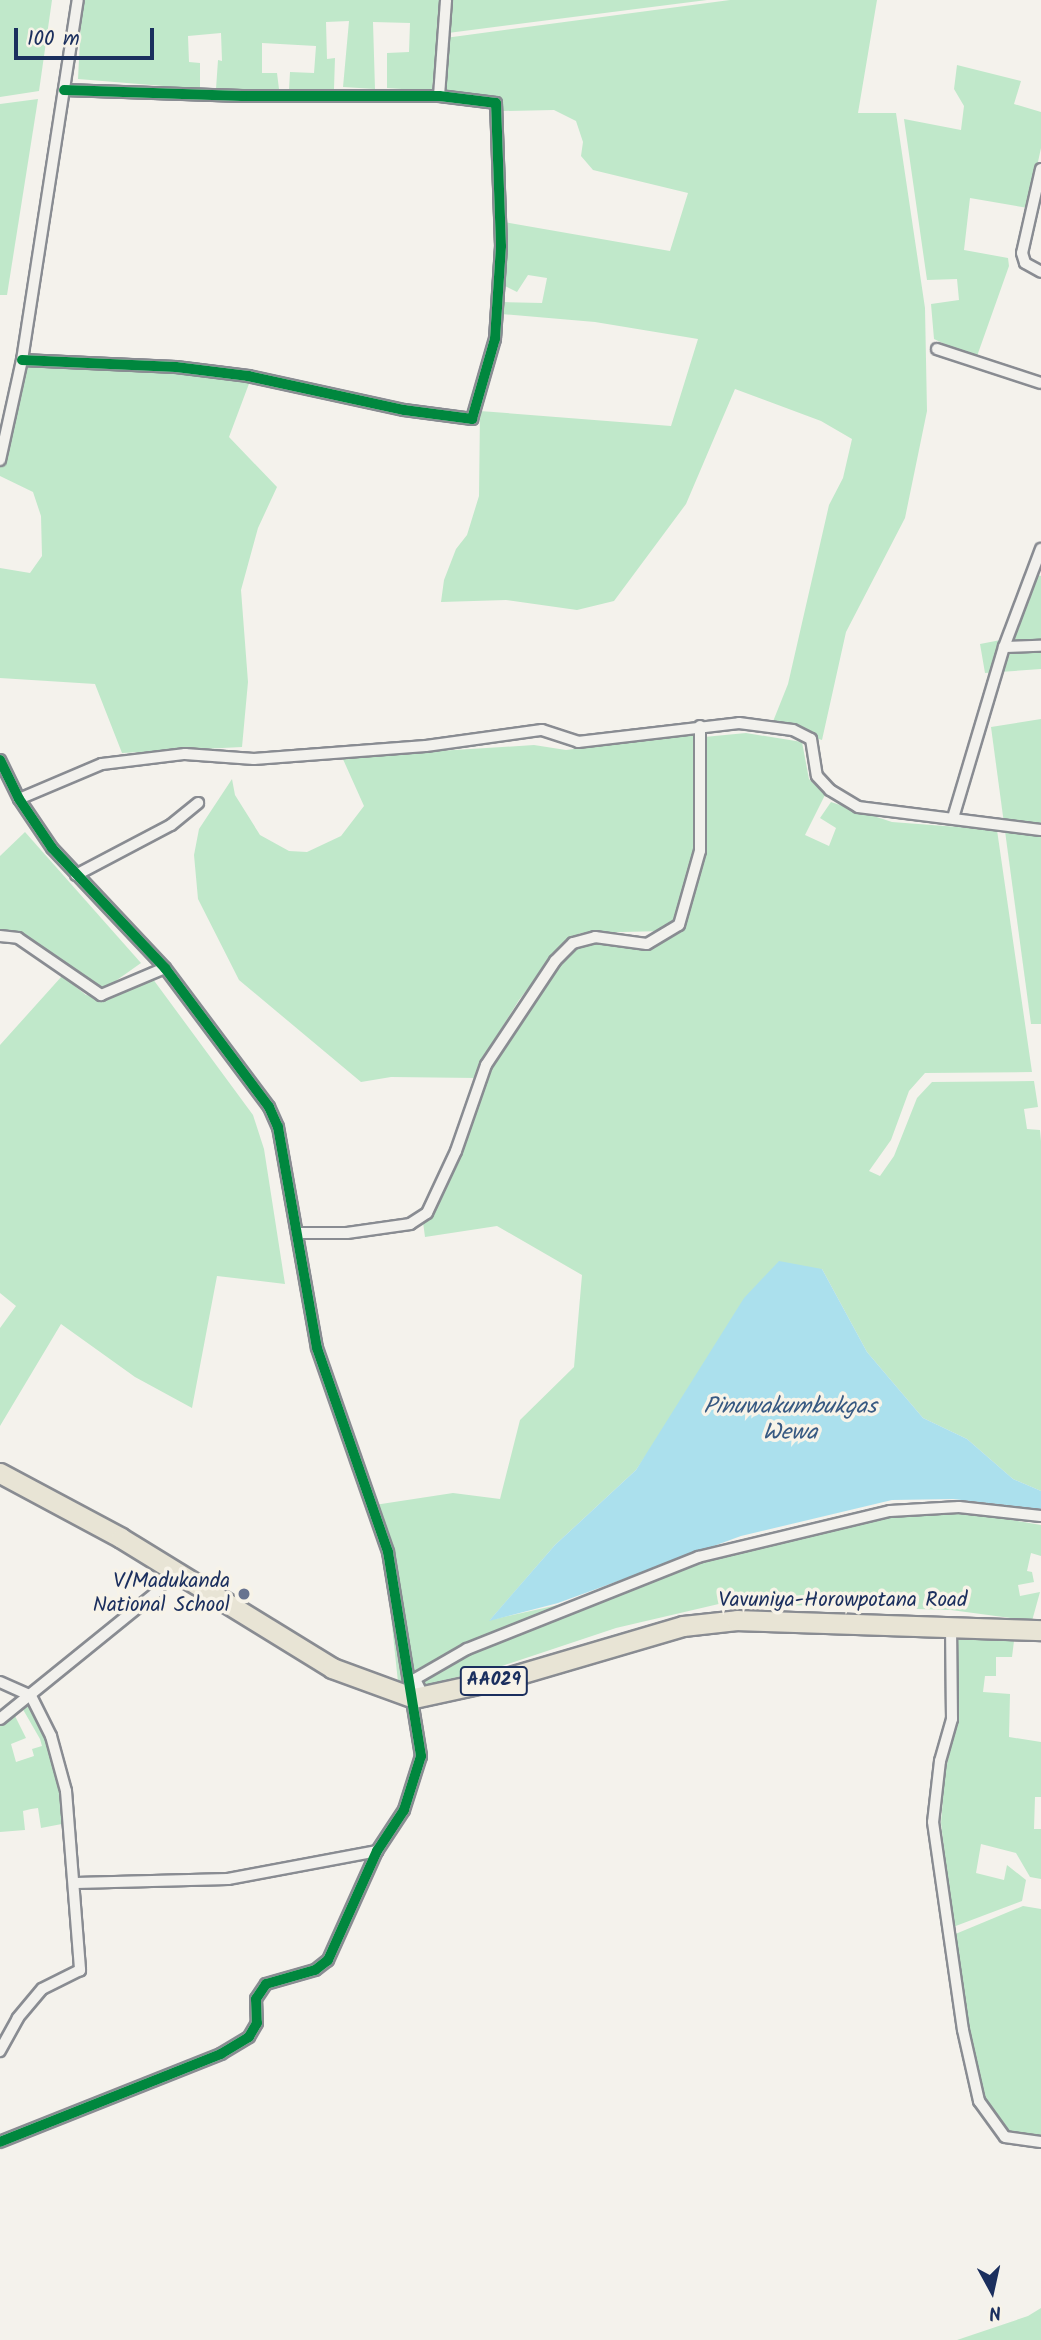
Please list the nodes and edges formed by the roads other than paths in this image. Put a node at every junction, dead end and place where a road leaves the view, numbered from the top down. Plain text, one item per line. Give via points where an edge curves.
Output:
1 (78, 0) edge
2 (446, 0) edge
3 (64, 90) junction
4 (439, 96) junction
5 (1041, 169) edge
6 (1041, 272) edge
7 (937, 349) dead end
8 (22, 360) junction
9 (1041, 383) edge
10 (1, 453) edge
11 (1041, 549) edge
12 (1041, 646) edge
13 (1003, 647) junction
14 (700, 726) junction
15 (0, 760) edge
16 (19, 799) junction
17 (198, 803) dead end
18 (953, 818) junction
19 (1041, 830) edge
20 (76, 875) junction
21 (0, 936) edge
22 (165, 968) junction
23 (300, 1233) junction
24 (0, 1473) edge
25 (1041, 1516) edge
26 (170, 1568) junction
27 (951, 1625) junction
28 (1041, 1630) edge
29 (0, 1682) edge
30 (31, 1696) junction
31 (419, 1698) junction
32 (0, 1718) edge
33 (377, 1851) junction
34 (76, 1883) junction
35 (0, 2051) edge
36 (1041, 2141) edge
37 (0, 2142) edge

1 - 3 street
2 - 4 street
3 - 4 street
3 - 8 street
4 - 8 street via 496,103 499,110 501,246 495,339 472,419 404,410 248,376 176,367
5 - 6 street via 1023,254 1025,263
7 - 9 street
8 - 10 street
11 - 13 street
12 - 13 street
13 - 18 street
14 - 16 street via 578,742 542,730 426,746 254,759 185,754 102,764
14 - 18 street via 739,723 793,730 811,739 817,776 858,807
14 - 23 street via 700,851 679,925 647,944 595,937 573,943 555,961 486,1065 456,1151 426,1213 410,1224
15 - 16 street
16 - 20 street
17 - 20 street via 172,825
18 - 19 street
20 - 22 street
21 - 22 street via 18,938 102,995
22 - 23 street via 269,1107 287,1158
23 - 31 street via 317,1348 388,1552 402,1657
24 - 26 highway
25 - 31 street via 959,1507 890,1511 698,1557 467,1649 415,1679
26 - 30 street via 157,1592
26 - 31 highway via 332,1668
27 - 28 highway, Vavuniya-Horowpotana Road / AA029
27 - 31 highway, Vavuniya-Horowpotana Road / AA029 via 737,1620 683,1626
27 - 36 street via 952,1719 940,1761 933,1822 963,2030 979,2101 1005,2137
29 - 30 street
30 - 32 street
30 - 34 street via 51,1736 66,1791
31 - 33 street via 418,1776 404,1810
33 - 34 street via 228,1879
33 - 37 street via 328,1960 315,1970 266,1984 256,1999 257,2023 249,2036 221,2054
34 - 35 street via 80,1970 42,1989 18,2018

